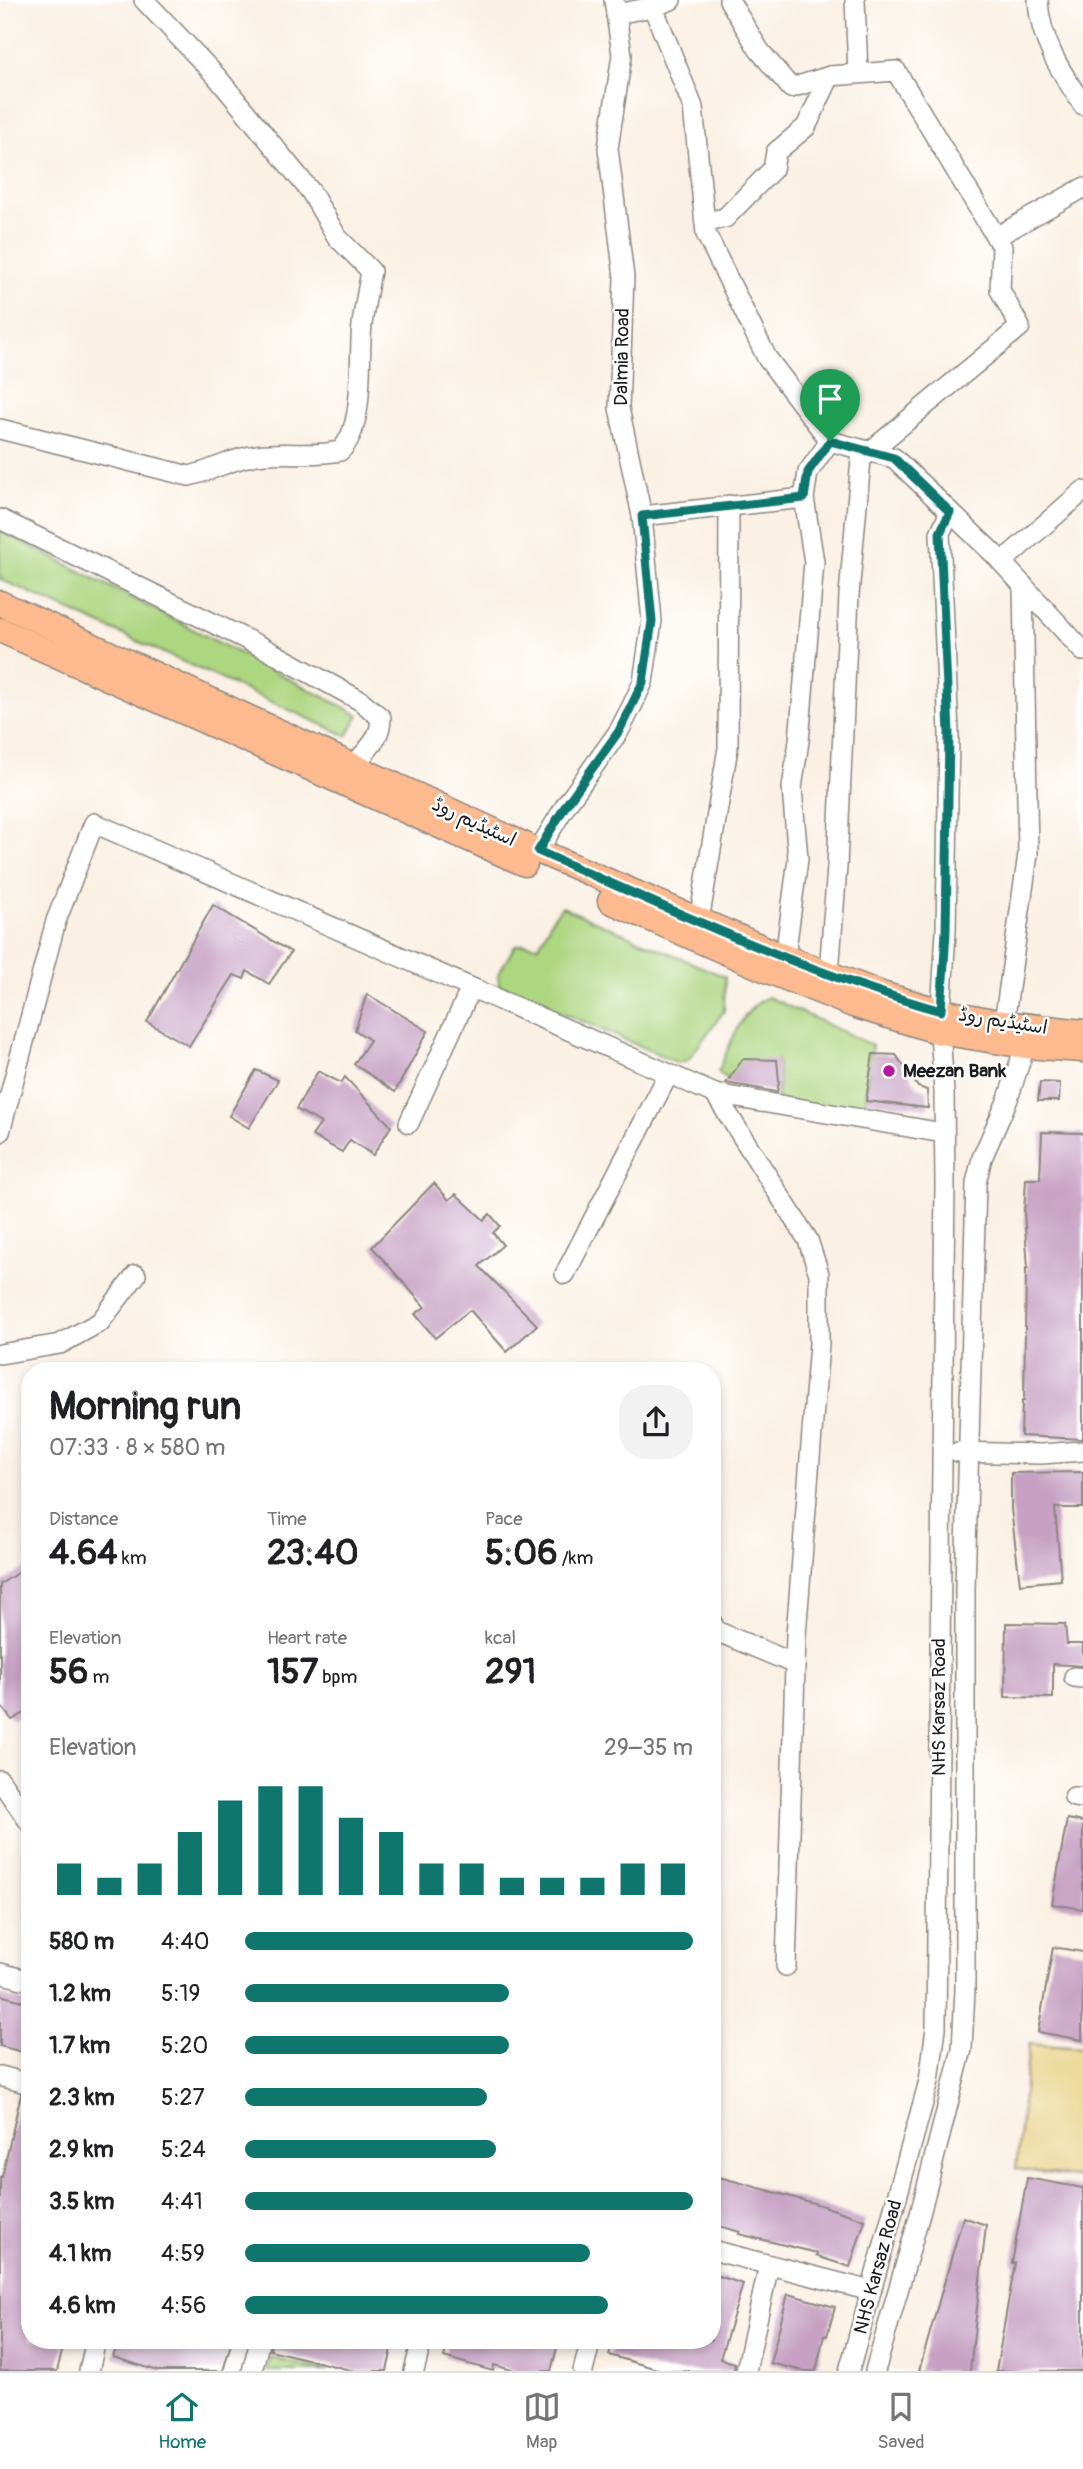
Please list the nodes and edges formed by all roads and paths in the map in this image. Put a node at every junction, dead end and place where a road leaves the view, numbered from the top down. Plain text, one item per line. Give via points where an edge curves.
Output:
1 (144, 0) edge
2 (729, 0) edge
3 (855, 0) edge
4 (1038, 0) edge
5 (662, 3) edge
6 (615, 7) edge
7 (858, 73) junction
8 (830, 76) junction
9 (1083, 105) edge
10 (1083, 188) edge
11 (705, 222) junction
12 (996, 237) junction
13 (0, 429) edge
14 (830, 441) junction
15 (869, 451) junction
16 (1083, 491) edge
17 (804, 498) junction
18 (729, 505) junction
19 (950, 512) junction
20 (642, 516) junction
21 (0, 519) edge
22 (1002, 562) junction
23 (1023, 585) junction
24 (0, 603) edge
25 (0, 630) edge
26 (1083, 651) edge
27 (353, 766) junction
28 (538, 851) junction
29 (699, 921) junction
30 (785, 957) junction
31 (829, 973) junction
32 (471, 988) junction
33 (1083, 1019) edge
34 (940, 1022) junction
35 (1004, 1023) junction
36 (1083, 1032) edge
37 (1025, 1045) junction
38 (1083, 1050) edge
39 (668, 1075) junction
40 (715, 1094) junction
41 (409, 1123) dead end
42 (0, 1132) edge
43 (943, 1133) junction
44 (944, 1184) junction
45 (976, 1184) junction
46 (565, 1274) dead end
47 (135, 1275) dead end
48 (0, 1354) edge
49 (941, 1451) junction
50 (1083, 1451) edge
51 (968, 1452) junction
52 (721, 1633) edge
53 (795, 1664) junction
54 (0, 1780) edge
55 (21, 1810) edge
56 (786, 1966) dead end
57 (0, 1973) edge
58 (21, 1979) edge
59 (936, 2006) junction
60 (964, 2006) junction
61 (0, 2076) edge
62 (21, 2082) edge
63 (721, 2252) edge
64 (769, 2265) junction
65 (871, 2291) junction
66 (94, 2349) edge
67 (258, 2349) edge
68 (420, 2349) edge
69 (589, 2349) edge
70 (89, 2371) edge
71 (252, 2371) edge
72 (414, 2371) edge
73 (583, 2371) edge
74 (746, 2371) edge
75 (849, 2371) edge
76 (875, 2371) edge

1 - 13 street via 217,77 312,192 337,237 371,271 351,437 340,451 260,454 189,476
2 - 8 street via 759,50 791,88
3 - 7 street
4 - 9 street via 1039,18 1054,60
5 - 6 street
5 - 11 street via 693,107
6 - 20 street, Dalmia Road via 622,55 608,148 624,277 619,408
7 - 8 street
7 - 12 street via 896,71
8 - 11 street via 806,127 776,152 773,169 725,218
10 - 12 street
11 - 14 street via 706,234 768,358
12 - 15 street via 1002,247 1000,290 1020,327
14 - 15 street
14 - 17 street via 808,472
15 - 19 street via 894,458
15 - 31 street via 861,459 856,494
16 - 22 street
17 - 18 street
17 - 30 street via 814,562 792,788 798,859
18 - 20 street
18 - 29 street via 728,748
19 - 22 street
19 - 34 street, NHS Karsaz Road via 940,533 949,733
20 - 28 street, Dalmia Road via 652,621 643,682 619,731
21 - 27 street via 262,647 361,701 381,718 381,726 378,737
22 - 23 street
23 - 26 street
23 - 35 street via 1028,854
24 - 27 main road, اسٹیڈیم روڈ
25 - 34 main road, اسٹیڈیم روڈ via 766,970 853,1005
27 - 28 main road, اسٹیڈیم روڈ
28 - 29 main road, اسٹیڈیم روڈ
29 - 30 main road, اسٹیڈیم روڈ
30 - 31 main road, اسٹیڈیم روڈ
31 - 34 main road, اسٹیڈیم روڈ
32 - 39 street
32 - 41 street
32 - 42 street via 94,823 56,921
33 - 36 street
34 - 35 main road, اسٹیڈیم روڈ
34 - 37 main road, اسٹیڈیم روڈ
34 - 43 street, NHS Karsaz Road
35 - 36 main road, اسٹیڈیم روڈ
37 - 38 main road, اسٹیڈیم روڈ
37 - 45 street
39 - 40 street
39 - 46 street
40 - 43 street
40 - 53 street via 808,1240 818,1274 819,1344
43 - 44 street, NHS Karsaz Road
44 - 45 street
44 - 49 street, NHS Karsaz Road
45 - 51 street
47 - 48 street via 100,1322 60,1344
49 - 51 street
49 - 59 street, NHS Karsaz Road
50 - 51 street
51 - 60 street
52 - 53 street
53 - 56 street
54 - 55 street
57 - 58 street
59 - 60 street
59 - 65 street, NHS Karsaz Road via 929,2081
60 - 76 street via 962,2049
61 - 62 street
63 - 64 street
64 - 65 street
64 - 74 street
65 - 75 street, NHS Karsaz Road
66 - 70 street
67 - 71 street
68 - 72 street
69 - 73 street

